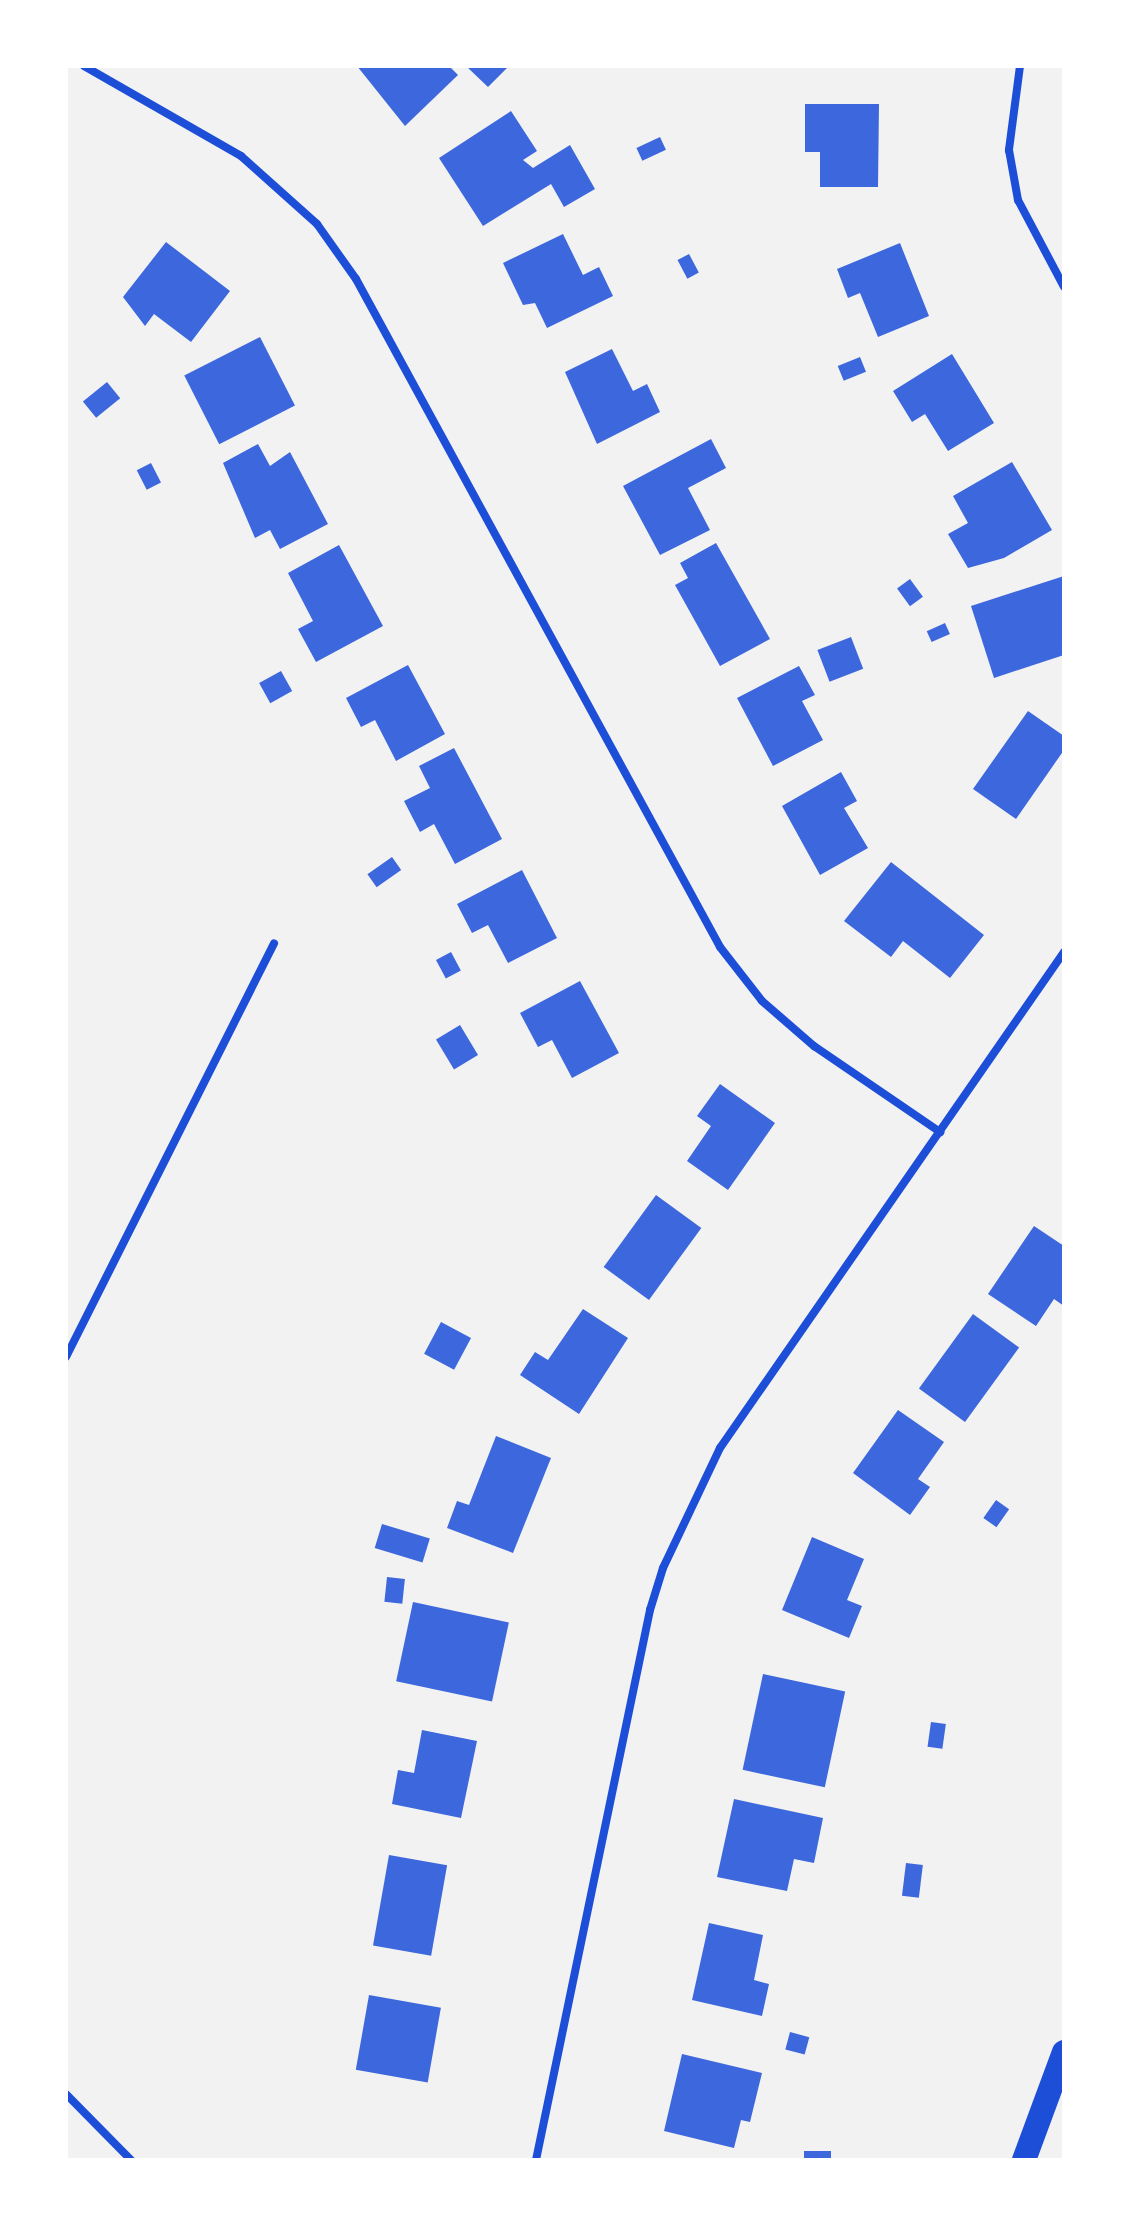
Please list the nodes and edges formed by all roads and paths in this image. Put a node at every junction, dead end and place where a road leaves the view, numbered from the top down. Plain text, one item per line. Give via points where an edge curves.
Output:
1 (84, 66) edge
2 (1020, 66) edge
3 (1064, 287) edge
4 (274, 943) dead end
5 (1064, 952) edge
6 (940, 1132) junction
7 (66, 1357) edge
8 (1064, 2052) edge
9 (66, 2094) edge
10 (131, 2160) edge
11 (536, 2160) edge
12 (1024, 2160) edge

1 - 6 street via 241,156 317,224 356,279 720,947 762,1001 814,1046
2 - 3 street via 1009,150 1018,200
4 - 7 street
5 - 6 street
6 - 11 street via 720,1448 663,1568
8 - 12 highway
9 - 10 street

